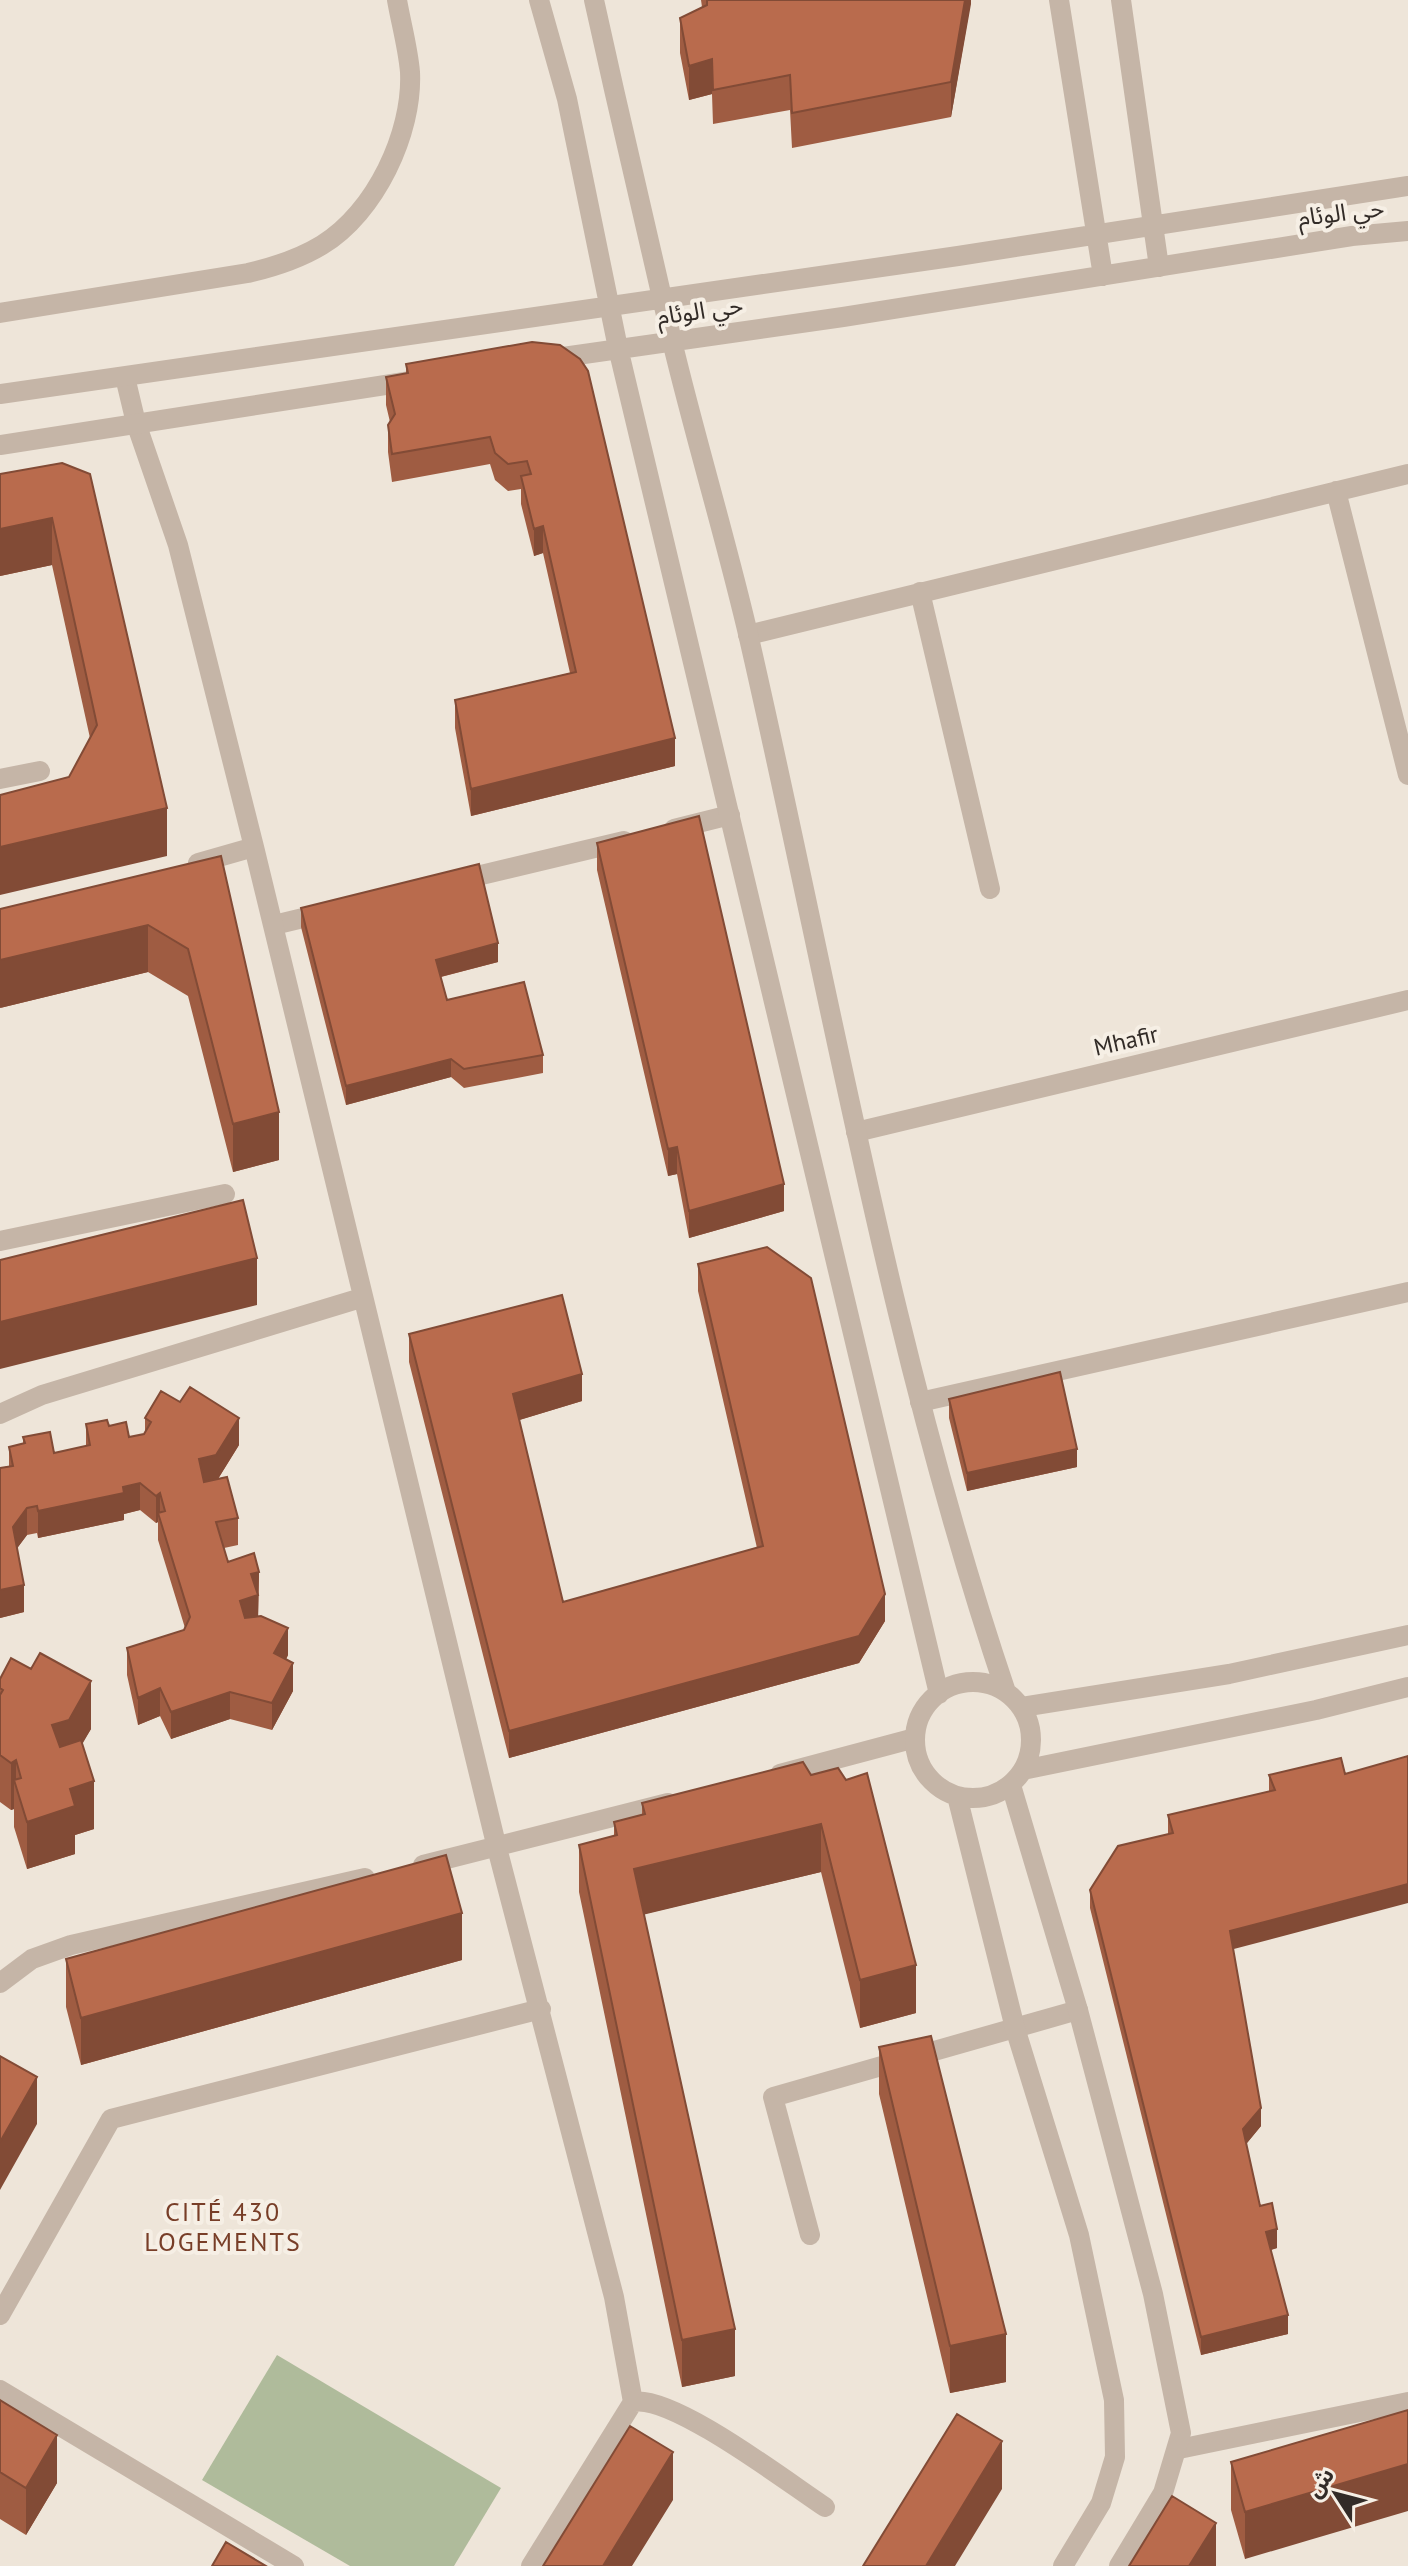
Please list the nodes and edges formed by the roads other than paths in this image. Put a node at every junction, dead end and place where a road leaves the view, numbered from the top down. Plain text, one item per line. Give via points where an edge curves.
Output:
1 (397, 0) edge
2 (539, 0) edge
3 (594, 0) edge
4 (1059, 0) edge
5 (1121, 0) edge
6 (1408, 186) edge
7 (1150, 226) junction
8 (1408, 231) edge
9 (1095, 233) junction
10 (1159, 267) junction
11 (1103, 276) junction
12 (663, 297) junction
13 (609, 305) junction
14 (0, 313) edge
15 (672, 341) junction
16 (618, 348) junction
17 (524, 363) edge
18 (125, 377) junction
19 (431, 378) edge
20 (0, 394) edge
21 (136, 423) junction
22 (0, 445) edge
23 (1408, 474) edge
24 (1336, 491) junction
25 (920, 592) junction
26 (748, 635) junction
27 (40, 771) dead end
28 (1408, 775) edge
29 (0, 779) edge
30 (730, 815) junction
31 (254, 847) junction
32 (179, 869) edge
33 (441, 885) edge
34 (990, 889) dead end
35 (350, 907) edge
36 (274, 925) junction
37 (1408, 1000) edge
38 (856, 1132) junction
39 (225, 1194) dead end
40 (0, 1241) edge
41 (1408, 1292) edge
42 (361, 1298) junction
43 (920, 1402) junction
44 (0, 1414) edge
45 (1408, 1635) edge
46 (1408, 1687) edge
47 (1006, 1692) junction
48 (939, 1694) junction
49 (1022, 1707) junction
50 (915, 1738) junction
51 (766, 1777) edge
52 (1017, 1778) junction
53 (957, 1796) junction
54 (691, 1797) edge
55 (497, 1848) junction
56 (0, 1983) edge
57 (541, 2009) junction
58 (1078, 2010) junction
59 (1015, 2028) junction
60 (810, 2235) dead end
61 (0, 2315) edge
62 (0, 2390) edge
63 (633, 2402) junction
64 (1408, 2402) edge
65 (1179, 2449) junction
66 (825, 2507) dead end
67 (294, 2566) edge
68 (531, 2566) edge
69 (1063, 2566) edge
70 (1119, 2566) edge

1 - 14 street via 410,70 405,126 366,201 325,244 248,273
2 - 13 street via 567,99
3 - 12 street
4 - 9 street
5 - 7 street
6 - 7 street, حي الوئام
7 - 9 street, حي الوئام
7 - 10 street
8 - 10 street, حي الوئام
9 - 11 street
9 - 12 street, حي الوئام
10 - 11 street, حي الوئام
11 - 15 street, حي الوئام
12 - 13 street, حي الوئام
12 - 15 street
13 - 16 street
13 - 18 street, حي الوئام
15 - 16 street, حي الوئام
15 - 26 street
16 - 17 street, حي الوئام
16 - 30 street
18 - 20 street, حي الوئام
18 - 21 street
19 - 21 street
21 - 22 street
21 - 31 street via 178,545
23 - 24 street
24 - 25 street
24 - 28 street
25 - 26 street
25 - 34 street
26 - 38 street
27 - 29 street
30 - 33 street
30 - 48 street
31 - 32 street
31 - 36 street
35 - 36 street
36 - 42 street
37 - 38 street, Mhafir
38 - 43 street
39 - 40 street
41 - 43 street
42 - 44 street via 42,1395
42 - 55 street
43 - 47 street via 960,1557
45 - 49 street via 1214,1677
46 - 52 street
47 - 48 street via 972,1683
47 - 49 street
48 - 50 street via 920,1718
49 - 52 street via 1030,1754
50 - 51 street
50 - 53 street via 926,1774
52 - 53 street via 985,1796
52 - 58 street
53 - 59 street
54 - 55 street
55 - 56 street via 71,1945 32,1959
55 - 57 street
57 - 61 street via 111,2119
57 - 63 street via 614,2297
58 - 59 street
58 - 65 street via 1153,2294 1181,2433
59 - 60 street via 773,2097
59 - 69 street via 1079,2235 1114,2400 1115,2457 1101,2503
62 - 67 street
63 - 66 street via 645,2400 677,2410
63 - 68 street
64 - 65 street
65 - 70 street via 1163,2493

